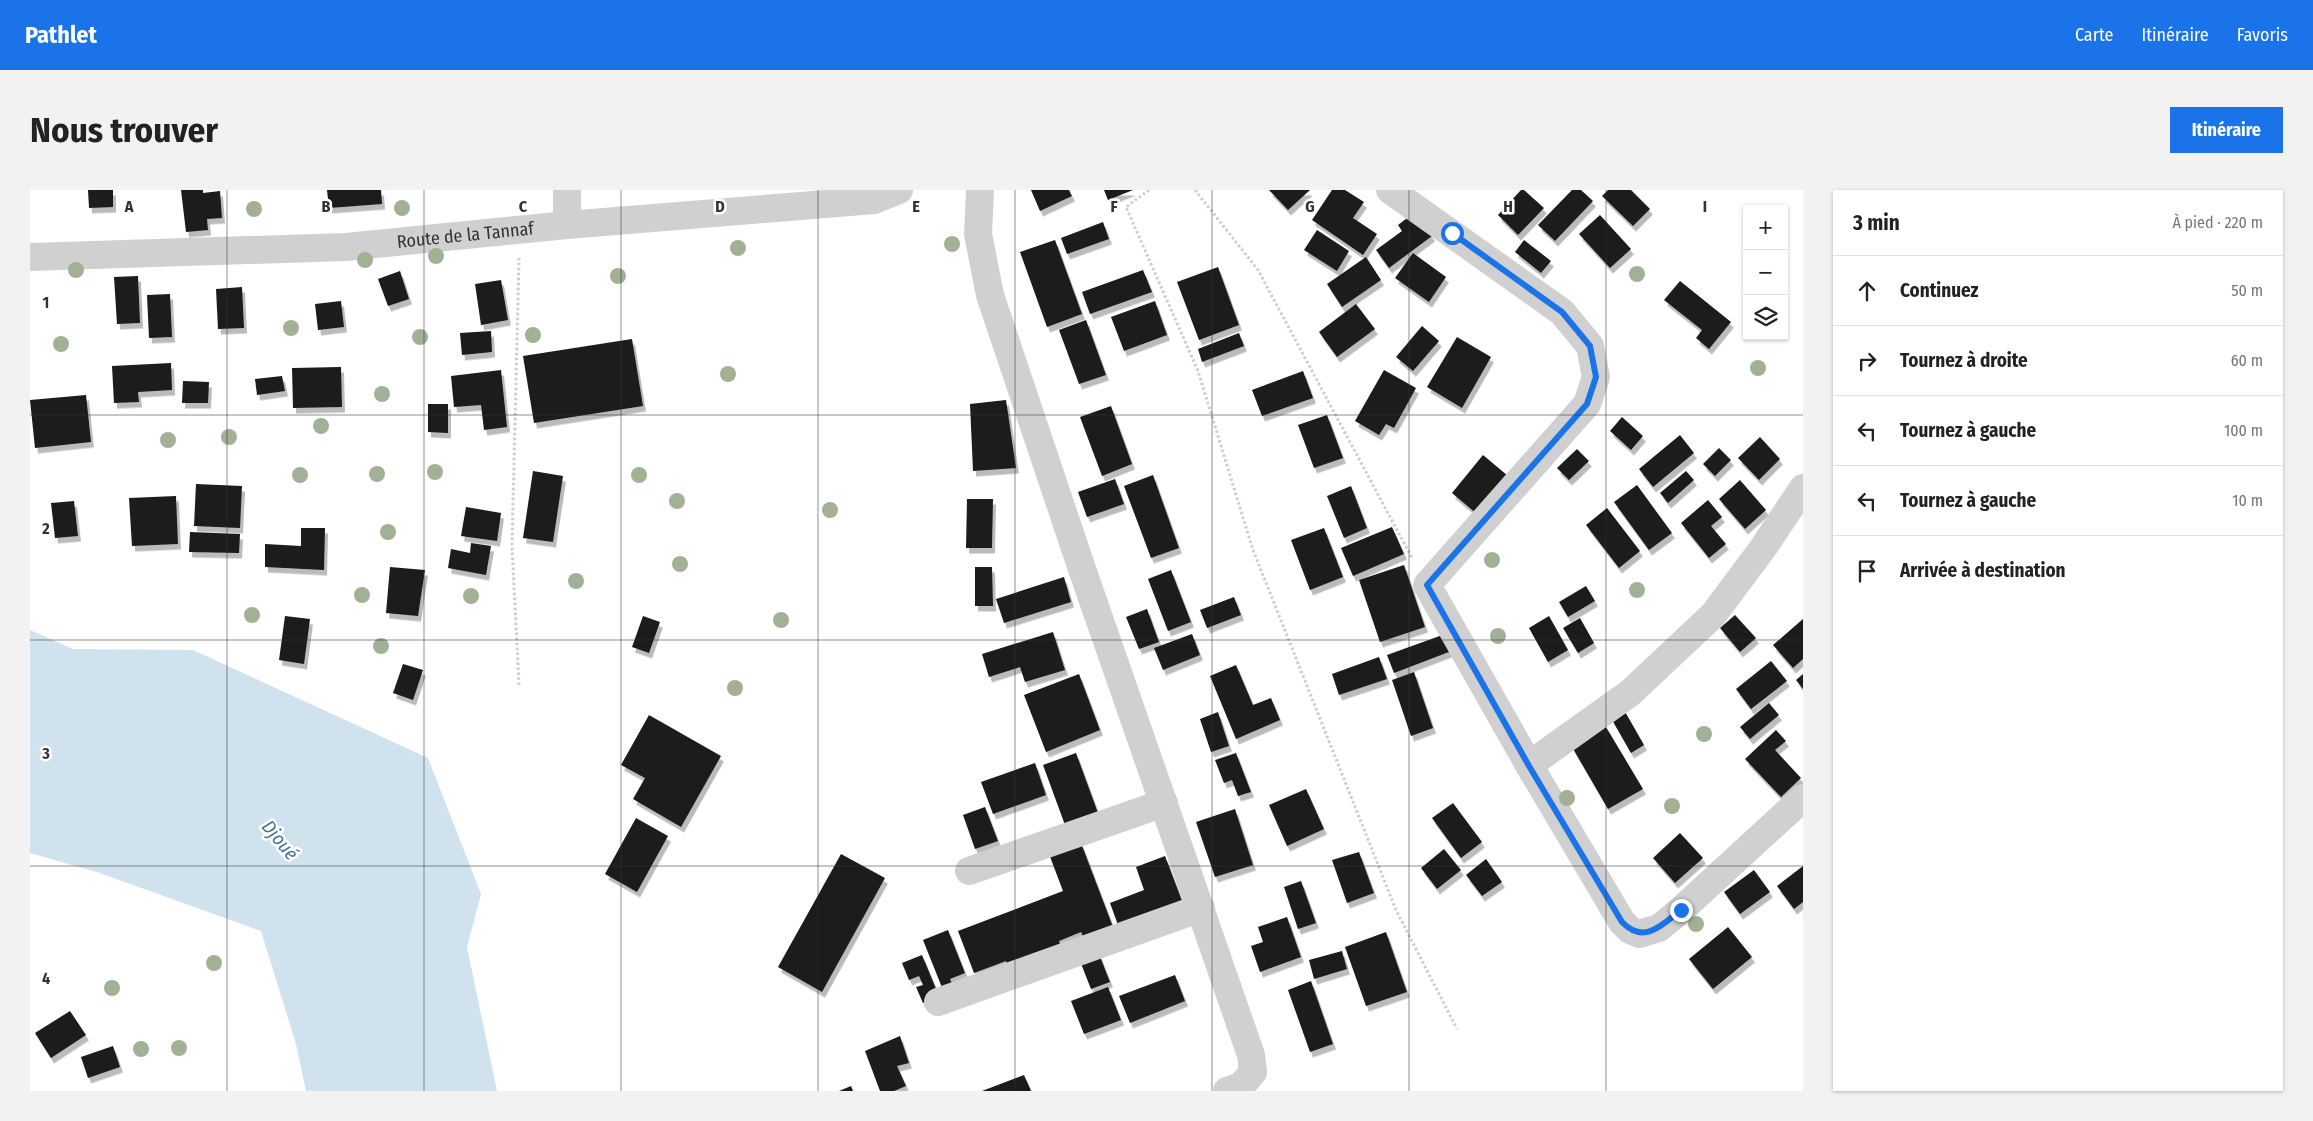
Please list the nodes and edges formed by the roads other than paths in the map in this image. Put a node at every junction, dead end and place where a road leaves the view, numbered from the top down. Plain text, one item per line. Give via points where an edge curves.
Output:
1 (567, 190) edge
2 (899, 190) edge
3 (980, 190) edge
4 (1390, 190) edge
5 (567, 225) junction
6 (30, 257) edge
7 (1803, 488) edge
8 (1529, 766) junction
9 (1803, 798) edge
10 (1164, 803) junction
11 (969, 871) dead end
12 (1201, 908) junction
13 (938, 1002) dead end
14 (1227, 1091) edge

1 - 5 street
2 - 5 street, Route de la Tannaf via 874,200
3 - 10 street via 978,234 990,295
4 - 8 street via 1562,312 1590,346 1596,377 1587,404 1427,585
5 - 6 street, Route de la Tannaf via 346,247
7 - 8 street via 1713,615 1630,693
8 - 9 street via 1622,922 1639,934 1659,928 1681,910
10 - 11 street
10 - 12 street
12 - 13 street
12 - 14 street via 1253,1072 1241,1086

